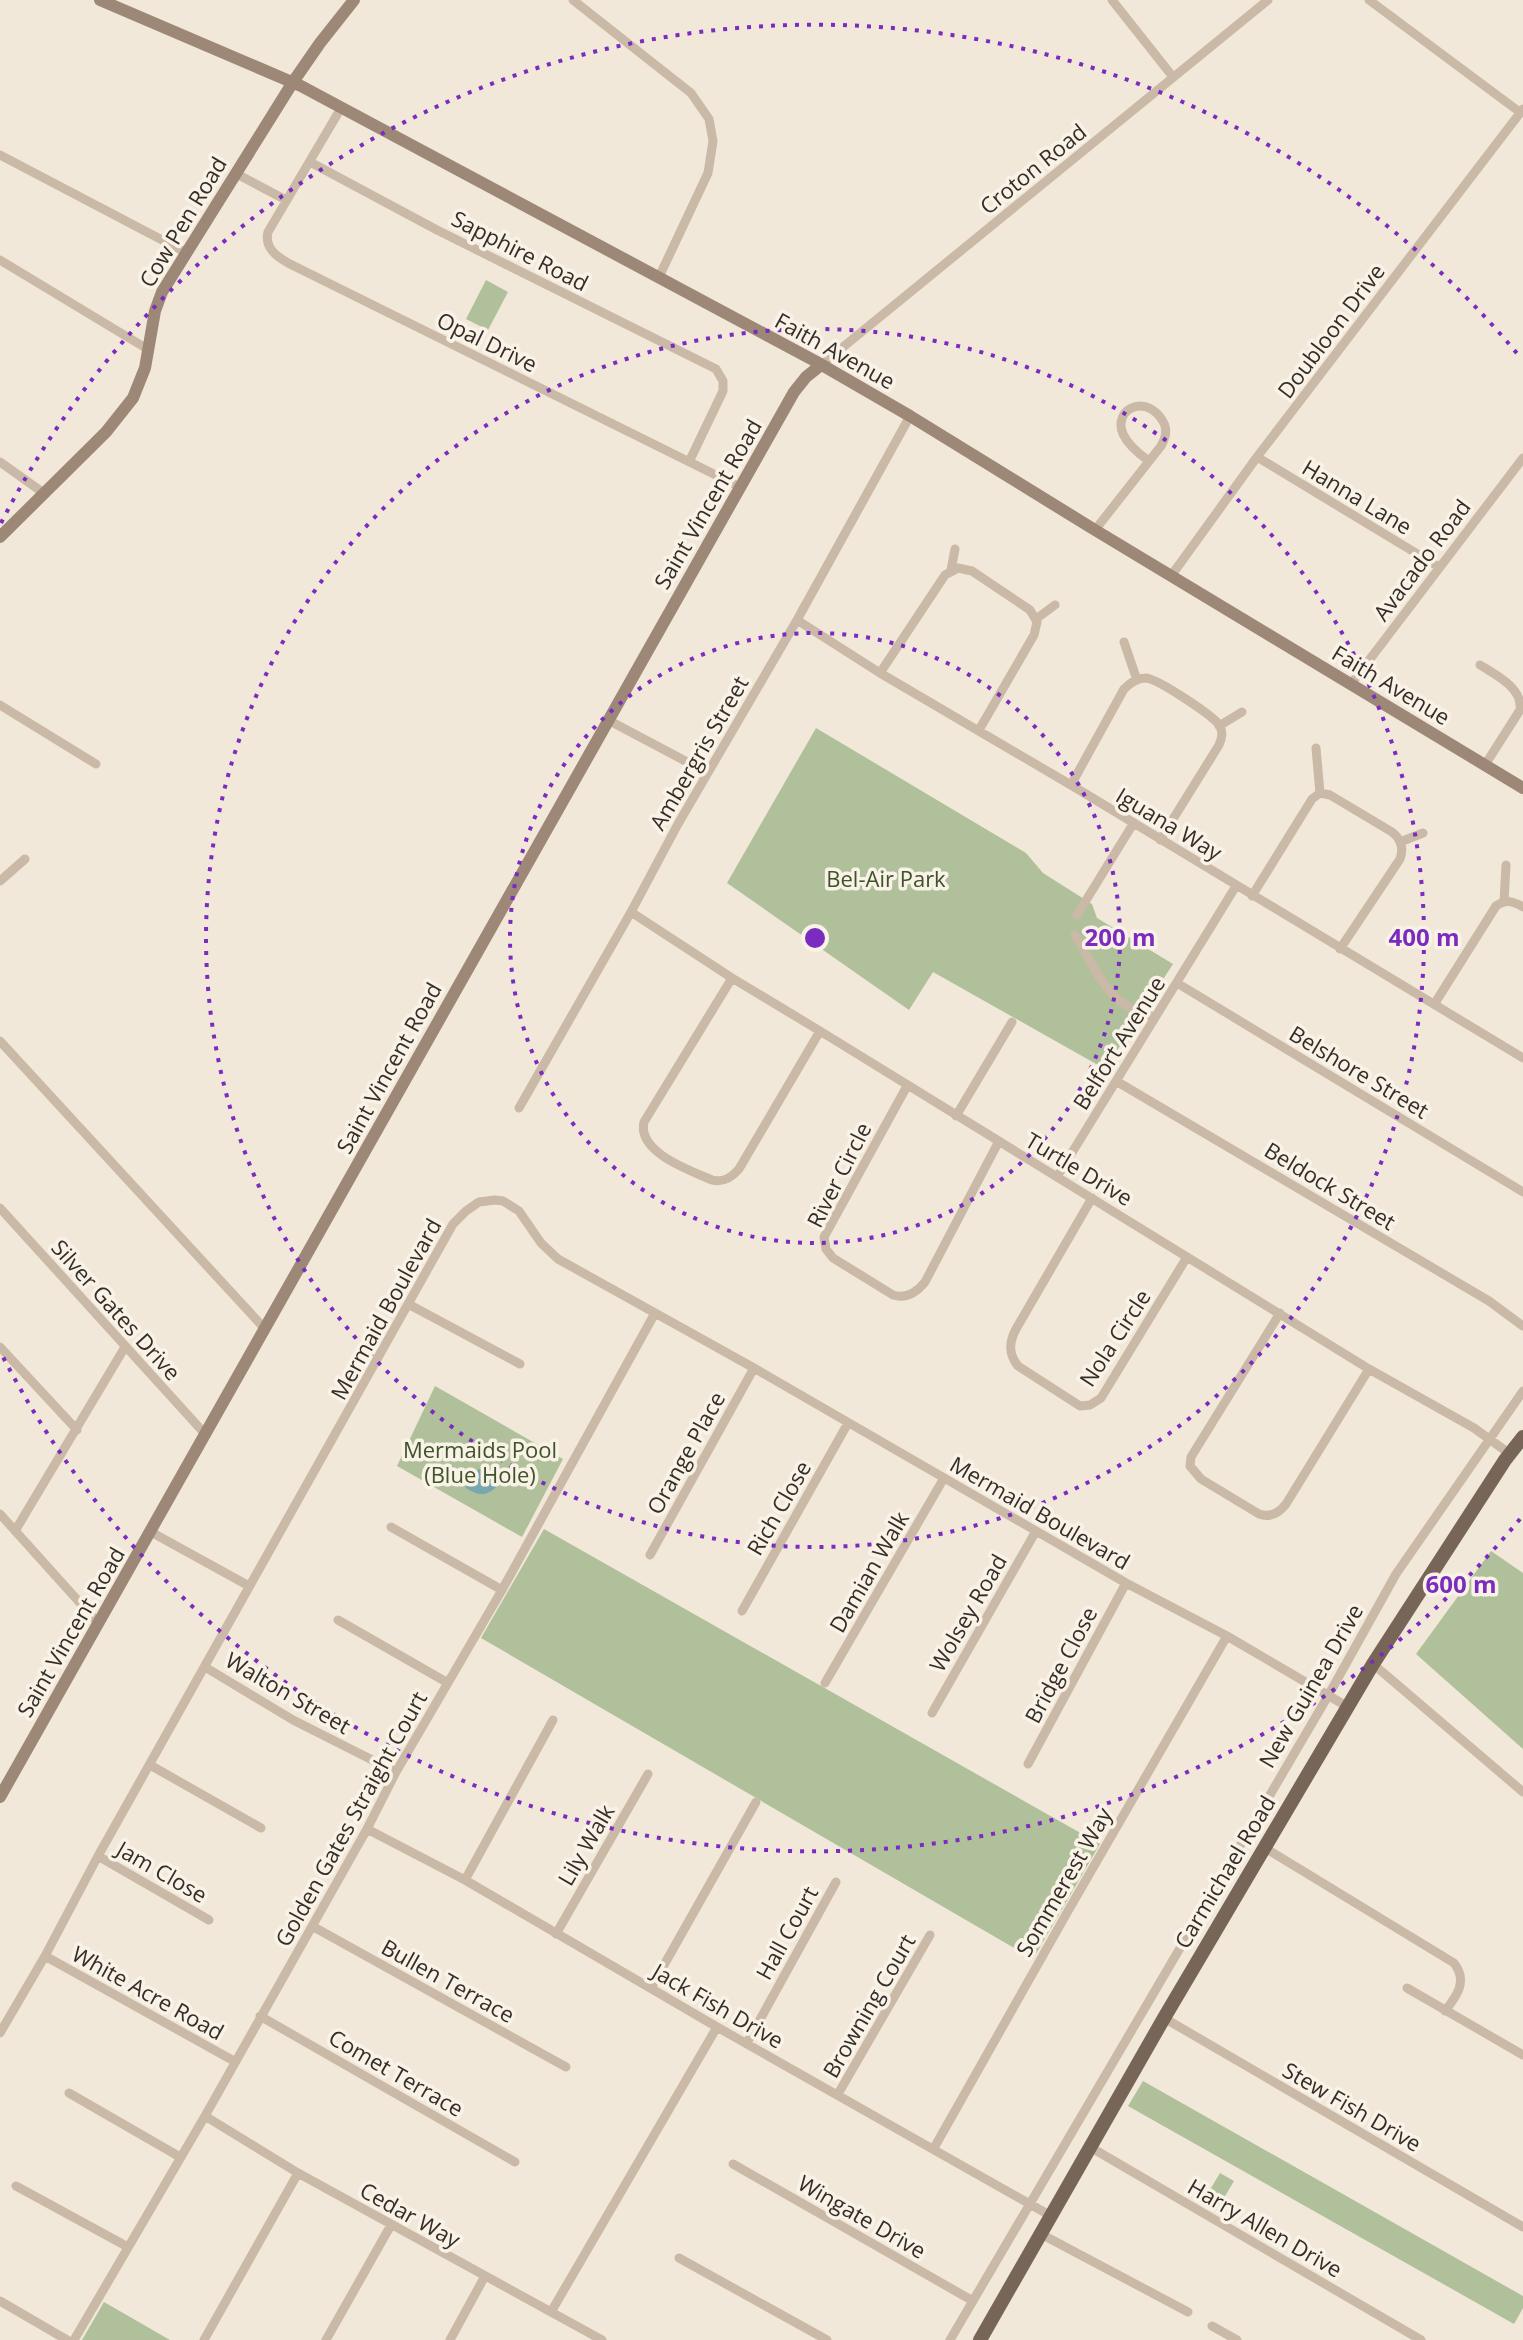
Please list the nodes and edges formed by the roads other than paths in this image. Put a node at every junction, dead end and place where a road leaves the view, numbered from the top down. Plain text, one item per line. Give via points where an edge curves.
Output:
1 (100, 0) edge
2 (354, 0) edge
3 (573, 0) edge
4 (1112, 0) edge
5 (1268, 0) edge
6 (1369, 0) edge
7 (1173, 77) junction
8 (293, 82) junction
9 (341, 108) junction
10 (1522, 111) edge
11 (0, 155) edge
12 (310, 162) junction
13 (235, 173) junction
14 (286, 200) junction
15 (185, 252) junction
16 (0, 260) edge
17 (659, 277) junction
18 (149, 350) junction
19 (821, 365) junction
20 (910, 416) junction
21 (1257, 457) junction
22 (1523, 458) edge
23 (1149, 461) junction
24 (0, 462) edge
25 (689, 462) junction
26 (740, 487) junction
27 (45, 494) junction
28 (1095, 530) junction
29 (0, 537) edge
30 (955, 549) dead end
31 (1439, 567) junction
32 (951, 570) junction
33 (1171, 576) junction
34 (1055, 605) dead end
35 (1036, 619) junction
36 (797, 620) junction
37 (1124, 642) dead end
38 (1480, 665) dead end
39 (880, 673) junction
40 (1137, 680) junction
41 (1351, 684) junction
42 (0, 705) edge
43 (1242, 712) dead end
44 (608, 720) junction
45 (1219, 726) junction
46 (979, 730) junction
47 (1316, 748) dead end
48 (96, 764) dead end
49 (1485, 765) junction
50 (708, 773) junction
51 (1071, 785) junction
52 (1523, 788) edge
53 (1320, 793) junction
54 (1133, 824) junction
55 (1423, 833) dead end
56 (1160, 840) junction
57 (1400, 842) junction
58 (25, 859) dead end
59 (1506, 865) dead end
60 (0, 881) edge
61 (1236, 886) junction
62 (1252, 896) junction
63 (1504, 902) junction
64 (1523, 907) edge
65 (631, 912) junction
66 (1077, 915) dead end
67 (1075, 935) dead end
68 (1340, 949) junction
69 (732, 978) junction
70 (1177, 983) junction
71 (1435, 1003) junction
72 (1155, 1017) junction
73 (1012, 1022) dead end
74 (820, 1031) junction
75 (0, 1041) edge
76 (1523, 1058) edge
77 (1116, 1081) junction
78 (907, 1086) junction
79 (519, 1108) dead end
80 (956, 1116) junction
81 (999, 1141) junction
82 (1057, 1177) junction
83 (1523, 1192) edge
84 (1092, 1198) junction
85 (0, 1208) edge
86 (1187, 1257) junction
87 (410, 1305) junction
88 (655, 1313) junction
89 (1280, 1313) junction
90 (1523, 1326) edge
91 (265, 1329) junction
92 (0, 1347) edge
93 (125, 1347) junction
94 (520, 1364) dead end
95 (754, 1368) junction
96 (1369, 1369) junction
97 (1523, 1391) edge
98 (848, 1423) junction
99 (77, 1430) junction
100 (206, 1435) junction
101 (1523, 1437) edge
102 (1489, 1438) junction
103 (1510, 1454) junction
104 (944, 1478) junction
105 (0, 1514) edge
106 (391, 1527) dead end
107 (15, 1531) junction
108 (1036, 1531) junction
109 (151, 1532) junction
110 (650, 1555) dead end
111 (1126, 1583) junction
112 (249, 1586) junction
113 (502, 1590) junction
114 (742, 1611) dead end
115 (338, 1620) dead end
116 (99, 1624) junction
117 (1227, 1636) junction
118 (1373, 1664) junction
119 (205, 1667) junction
120 (448, 1683) junction
121 (825, 1683) dead end
122 (1328, 1696) junction
123 (1348, 1707) junction
124 (932, 1713) dead end
125 (553, 1720) dead end
126 (1028, 1764) dead end
127 (150, 1765) junction
128 (396, 1772) junction
129 (648, 1774) dead end
130 (2, 1789) edge
131 (1523, 1792) edge
132 (756, 1802) dead end
133 (261, 1828) dead end
134 (367, 1829) junction
135 (1265, 1848) junction
136 (98, 1856) junction
137 (465, 1880) junction
138 (836, 1882) dead end
139 (209, 1920) dead end
140 (312, 1926) junction
141 (556, 1934) junction
142 (930, 1935) dead end
143 (45, 1956) junction
144 (651, 1988) junction
145 (1407, 1988) dead end
146 (1445, 2011) junction
147 (260, 2016) junction
148 (1164, 2018) junction
149 (717, 2027) junction
150 (0, 2033) edge
151 (747, 2043) junction
152 (1523, 2055) edge
153 (234, 2061) junction
154 (566, 2067) dead end
155 (69, 2093) dead end
156 (838, 2094) junction
157 (205, 2116) junction
158 (1090, 2147) junction
159 (934, 2148) junction
160 (180, 2157) junction
161 (515, 2162) dead end
162 (733, 2164) dead end
163 (298, 2173) junction
164 (16, 2186) dead end
165 (1030, 2202) junction
166 (1051, 2216) junction
167 (391, 2225) junction
168 (1523, 2227) edge
169 (1041, 2234) junction
170 (128, 2247) junction
171 (679, 2258) dead end
172 (485, 2276) junction
173 (0, 2301) edge
174 (973, 2301) junction
175 (551, 2312) junction
176 (1188, 2312) dead end
177 (1212, 2326) dead end
178 (584, 2330) junction
179 (67, 2340) edge
180 (74, 2340) edge
181 (204, 2340) edge
182 (326, 2340) edge
183 (450, 2340) edge
184 (578, 2340) edge
185 (602, 2340) edge
186 (827, 2340) edge
187 (950, 2340) edge
188 (980, 2340) edge
189 (1237, 2340) edge
190 (1421, 2340) edge

1 - 8 street, Faith Avenue
2 - 8 street, Cow Pen Road
3 - 17 street via 691,93 709,119 713,141 708,173
4 - 7 street
5 - 7 street, Croton Road
6 - 10 street
7 - 19 street, Croton Road
8 - 9 street, Faith Avenue
8 - 13 street, Cow Pen Road
9 - 12 street
9 - 17 street, Faith Avenue
10 - 21 street, Doubloon Drive
11 - 15 street
12 - 14 street
12 - 25 street, Sapphire Road via 716,369 723,391
13 - 14 street
13 - 15 street, Cow Pen Road
14 - 25 street, Opal Drive via 267,235 269,248 279,258
15 - 18 street, Cow Pen Road via 158,300
16 - 18 street
17 - 19 street, Faith Avenue
18 - 27 street, Cow Pen Road via 129,404
19 - 20 street, Faith Avenue
19 - 26 street, Saint Vincent Road via 794,392
20 - 28 street, Faith Avenue
20 - 36 street, Ambergris Street
21 - 31 street, Hanna Lane
21 - 33 street, Doubloon Drive
22 - 31 street, Avacado Road
23 - 23 street via 1121,428 1128,411 1140,405 1158,414 1166,429
23 - 28 street
24 - 27 street
25 - 26 street, Opal Drive
26 - 44 street, Saint Vincent Road
27 - 29 street, Cow Pen Road
28 - 33 street, Faith Avenue
30 - 32 street
31 - 41 street, Avacado Road
32 - 35 street via 972,571
32 - 39 street
33 - 41 street, Faith Avenue
34 - 35 street
35 - 46 street via 1034,635
36 - 39 street, Iguana Way
36 - 50 street, Ambergris Street
37 - 40 street
38 - 49 street via 1518,691 1522,703
39 - 46 street, Iguana Way
40 - 45 street via 1157,681
40 - 51 street via 1122,692
41 - 49 street, Faith Avenue
42 - 48 street
43 - 45 street
44 - 50 street
44 - 91 street, Saint Vincent Road
45 - 56 street via 1219,745
46 - 51 street, Iguana Way
47 - 53 street
49 - 52 street, Faith Avenue
50 - 65 street, Ambergris Street
51 - 54 street, Iguana Way
53 - 57 street via 1392,832
53 - 62 street
54 - 56 street, Iguana Way
54 - 66 street
55 - 57 street
56 - 61 street, Iguana Way
57 - 68 street via 1400,859
58 - 60 street
59 - 63 street
61 - 62 street, Iguana Way
61 - 70 street, Belfort Avenue
62 - 68 street, Iguana Way
63 - 64 street
63 - 71 street via 1496,906
65 - 69 street, Turtle Drive
65 - 79 street, Ambergris Street
67 - 72 street via 1110,993 1124,1006
68 - 71 street, Iguana Way
69 - 74 street, Turtle Drive
69 - 74 street via 644,1122 643,1136 656,1151 712,1180 730,1177
70 - 72 street, Belfort Avenue
70 - 83 street, Belshore Street
71 - 76 street, Iguana Way
72 - 77 street, Belfort Avenue
73 - 80 street
74 - 78 street, Turtle Drive
75 - 91 street
77 - 82 street, Belfort Avenue
77 - 90 street, Beldock Street
78 - 80 street, Turtle Drive
78 - 81 street, River Circle via 824,1237 833,1258 893,1295 910,1294 925,1282
80 - 81 street, Turtle Drive
81 - 82 street, Turtle Drive
82 - 84 street, Turtle Drive
84 - 86 street, Turtle Drive
84 - 86 street, Nola Circle via 1010,1346 1018,1366 1077,1405 1088,1406 1101,1398
85 - 93 street, Silver Gates Drive
86 - 89 street, Turtle Drive
87 - 88 street, Mermaid Boulevard via 453,1224 472,1206 495,1200 519,1211 558,1259
87 - 94 street
87 - 112 street, Mermaid Boulevard
88 - 95 street, Mermaid Boulevard
88 - 113 street, Golden Gates Straight Court
89 - 96 street, Turtle Drive
89 - 96 street via 1191,1457 1197,1475 1224,1493 1264,1516 1281,1510
91 - 100 street, Saint Vincent Road
92 - 99 street
93 - 99 street
93 - 100 street, Silver Gates Drive
95 - 98 street, Mermaid Boulevard
95 - 110 street, Orange Place
96 - 102 street, Turtle Drive
97 - 102 street, New Guinea Drive
98 - 104 street, Mermaid Boulevard
98 - 114 street, Rich Close
99 - 107 street
100 - 109 street, Saint Vincent Road
101 - 103 main road, Carmichael Road
102 - 103 street, Turtle Drive
102 - 122 street, New Guinea Drive via 1396,1574
103 - 118 main road, Carmichael Road
104 - 108 street, Mermaid Boulevard
104 - 121 street, Damian Walk
105 - 107 street
106 - 113 street
107 - 116 street
108 - 111 street, Mermaid Boulevard
108 - 124 street, Wolsey Road
109 - 112 street
109 - 116 street, Saint Vincent Road
111 - 117 street, Mermaid Boulevard
111 - 126 street, Bridge Close
112 - 119 street, Mermaid Boulevard
113 - 120 street, Golden Gates Straight Court
115 - 120 street
116 - 130 street, Saint Vincent Road
117 - 122 street, Mermaid Boulevard
117 - 159 street, Sommerest Way
118 - 123 main road, Carmichael Road
118 - 131 street
119 - 127 street, Mermaid Boulevard
119 - 128 street, Walton Street via 293,1720
120 - 128 street, Golden Gates Straight Court
122 - 123 street, Mermaid Boulevard
122 - 165 street, New Guinea Drive
123 - 135 main road, Carmichael Road
125 - 137 street
127 - 133 street
127 - 136 street, Mermaid Boulevard
128 - 134 street, Golden Gates Straight Court
129 - 141 street, Lily Walk
132 - 144 street
134 - 137 street, Jack Fish Drive
134 - 140 street, Golden Gates Straight Court
135 - 146 street via 1454,1963 1461,1983
135 - 148 main road, Carmichael Road
136 - 139 street, Jam Close
136 - 143 street, Mermaid Boulevard
137 - 141 street, Jack Fish Drive
138 - 151 street, Hall Court
140 - 147 street, Golden Gates Straight Court
140 - 154 street, Bullen Terrace
141 - 144 street, Jack Fish Drive
142 - 156 street, Browning Court
143 - 150 street, Mermaid Boulevard
143 - 153 street, White Acre Road
144 - 149 street, Jack Fish Drive
145 - 146 street
146 - 152 street
147 - 153 street, Golden Gates Straight Court
147 - 161 street, Comet Terrace
148 - 158 main road, Carmichael Road
148 - 168 street, Stew Fish Drive
149 - 151 street, Jack Fish Drive
149 - 175 street
151 - 156 street, Jack Fish Drive
153 - 157 street, Golden Gates Straight Court
155 - 160 street
156 - 159 street, Jack Fish Drive
157 - 160 street, Golden Gates Straight Court
157 - 163 street, Cedar Way
158 - 166 main road, Carmichael Road
158 - 190 street, Harry Allen Drive
159 - 165 street, Jack Fish Drive
160 - 170 street, Golden Gates Straight Court
162 - 174 street, Wingate Drive
163 - 167 street, Cedar Way
163 - 181 street
164 - 170 street
165 - 166 street, Jack Fish Drive
165 - 174 street, New Guinea Drive
166 - 169 main road, Carmichael Road
167 - 172 street, Cedar Way
167 - 182 street
169 - 176 street
169 - 188 main road, Carmichael Road
170 - 180 street, Golden Gates Straight Court
171 - 186 street
172 - 175 street, Cedar Way
172 - 183 street
173 - 179 street
174 - 187 street, New Guinea Drive
175 - 178 street, Cedar Way
177 - 189 street
178 - 184 street
178 - 185 street, Cedar Way

